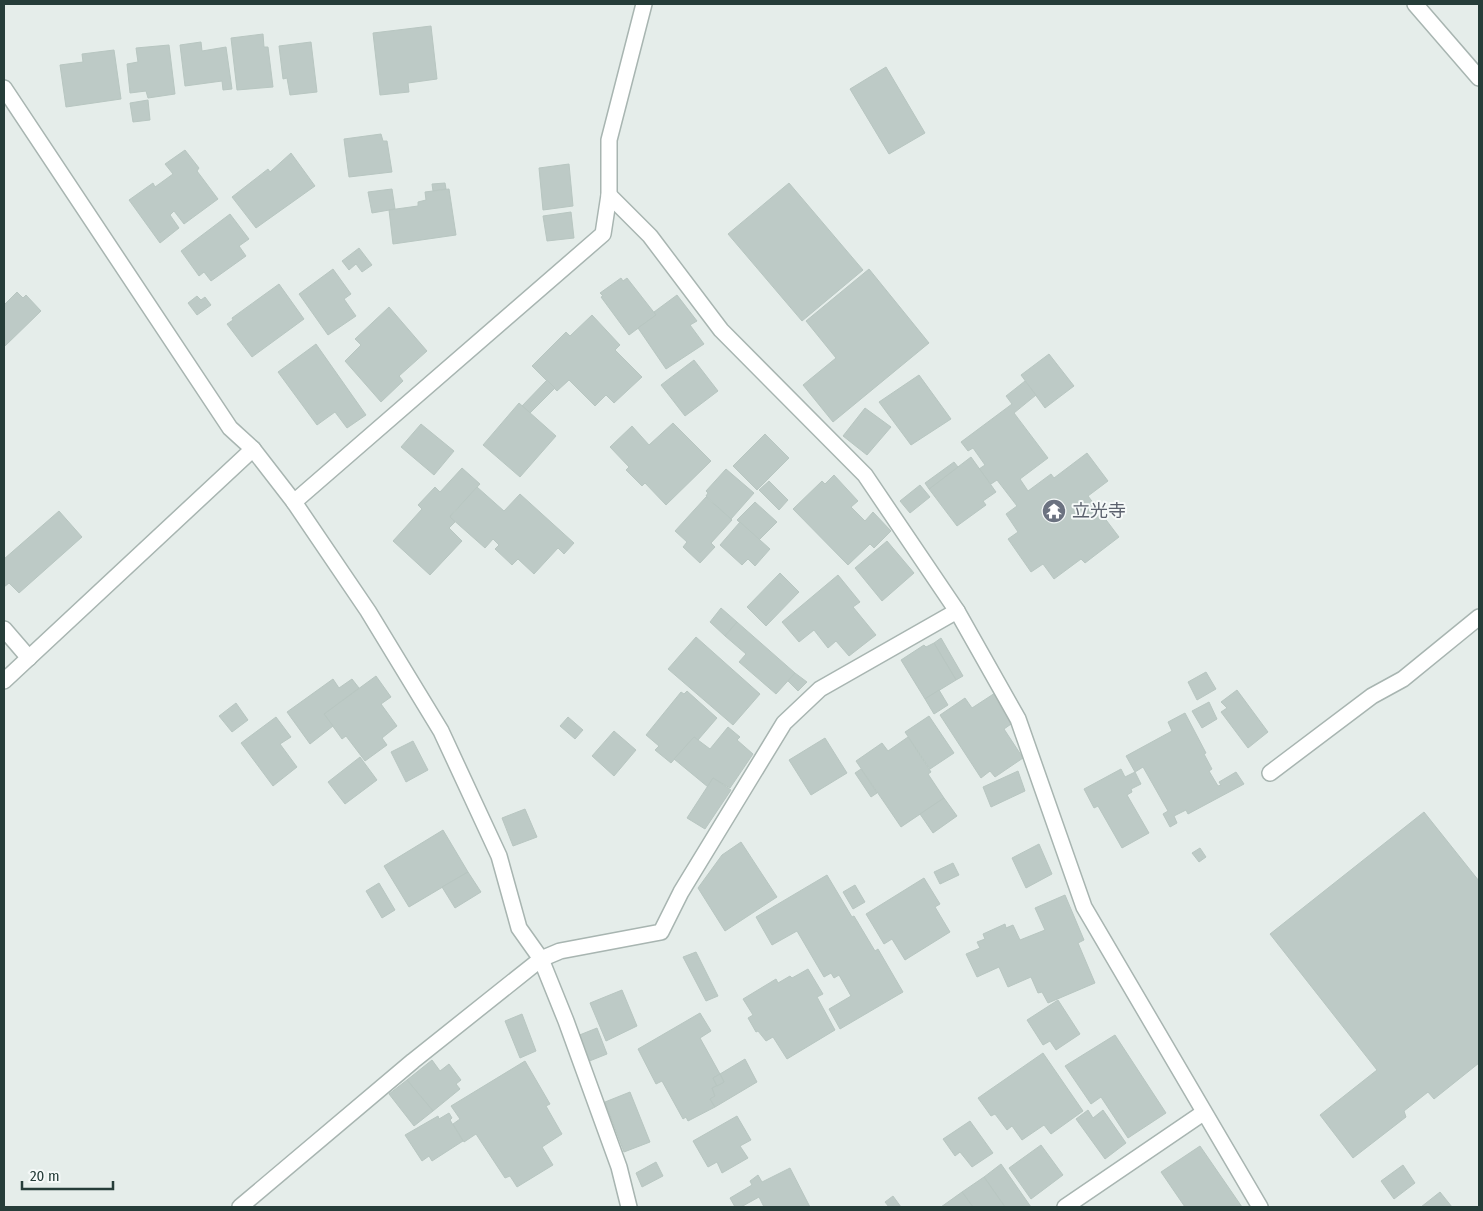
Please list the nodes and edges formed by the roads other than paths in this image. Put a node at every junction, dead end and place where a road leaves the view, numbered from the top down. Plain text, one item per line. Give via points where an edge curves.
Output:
1 (644, 4) edge
2 (1415, 4) edge
3 (1479, 78) edge
4 (4, 88) edge
5 (609, 195) junction
6 (253, 448) junction
7 (294, 502) junction
8 (957, 611) junction
9 (1479, 618) edge
10 (4, 629) edge
11 (29, 658) junction
12 (4, 681) edge
13 (1270, 773) dead end
14 (540, 959) junction
15 (1204, 1113) junction
16 (240, 1207) edge
17 (629, 1207) edge
18 (1065, 1207) edge
19 (1260, 1207) edge

1 - 5 street via 609,140
2 - 3 street
4 - 6 street via 230,428
5 - 7 street via 603,234
5 - 8 street via 650,236 721,330 865,476
6 - 7 street
6 - 11 street
7 - 14 street via 368,611 440,731 499,856 519,928
8 - 14 street via 820,690 784,723 681,892 661,932 560,951
8 - 15 street via 1018,720 1084,907
9 - 13 street via 1403,679 1372,696
10 - 11 street
11 - 12 street
14 - 16 street
14 - 17 street via 591,1088 619,1167
15 - 18 street
15 - 19 street

